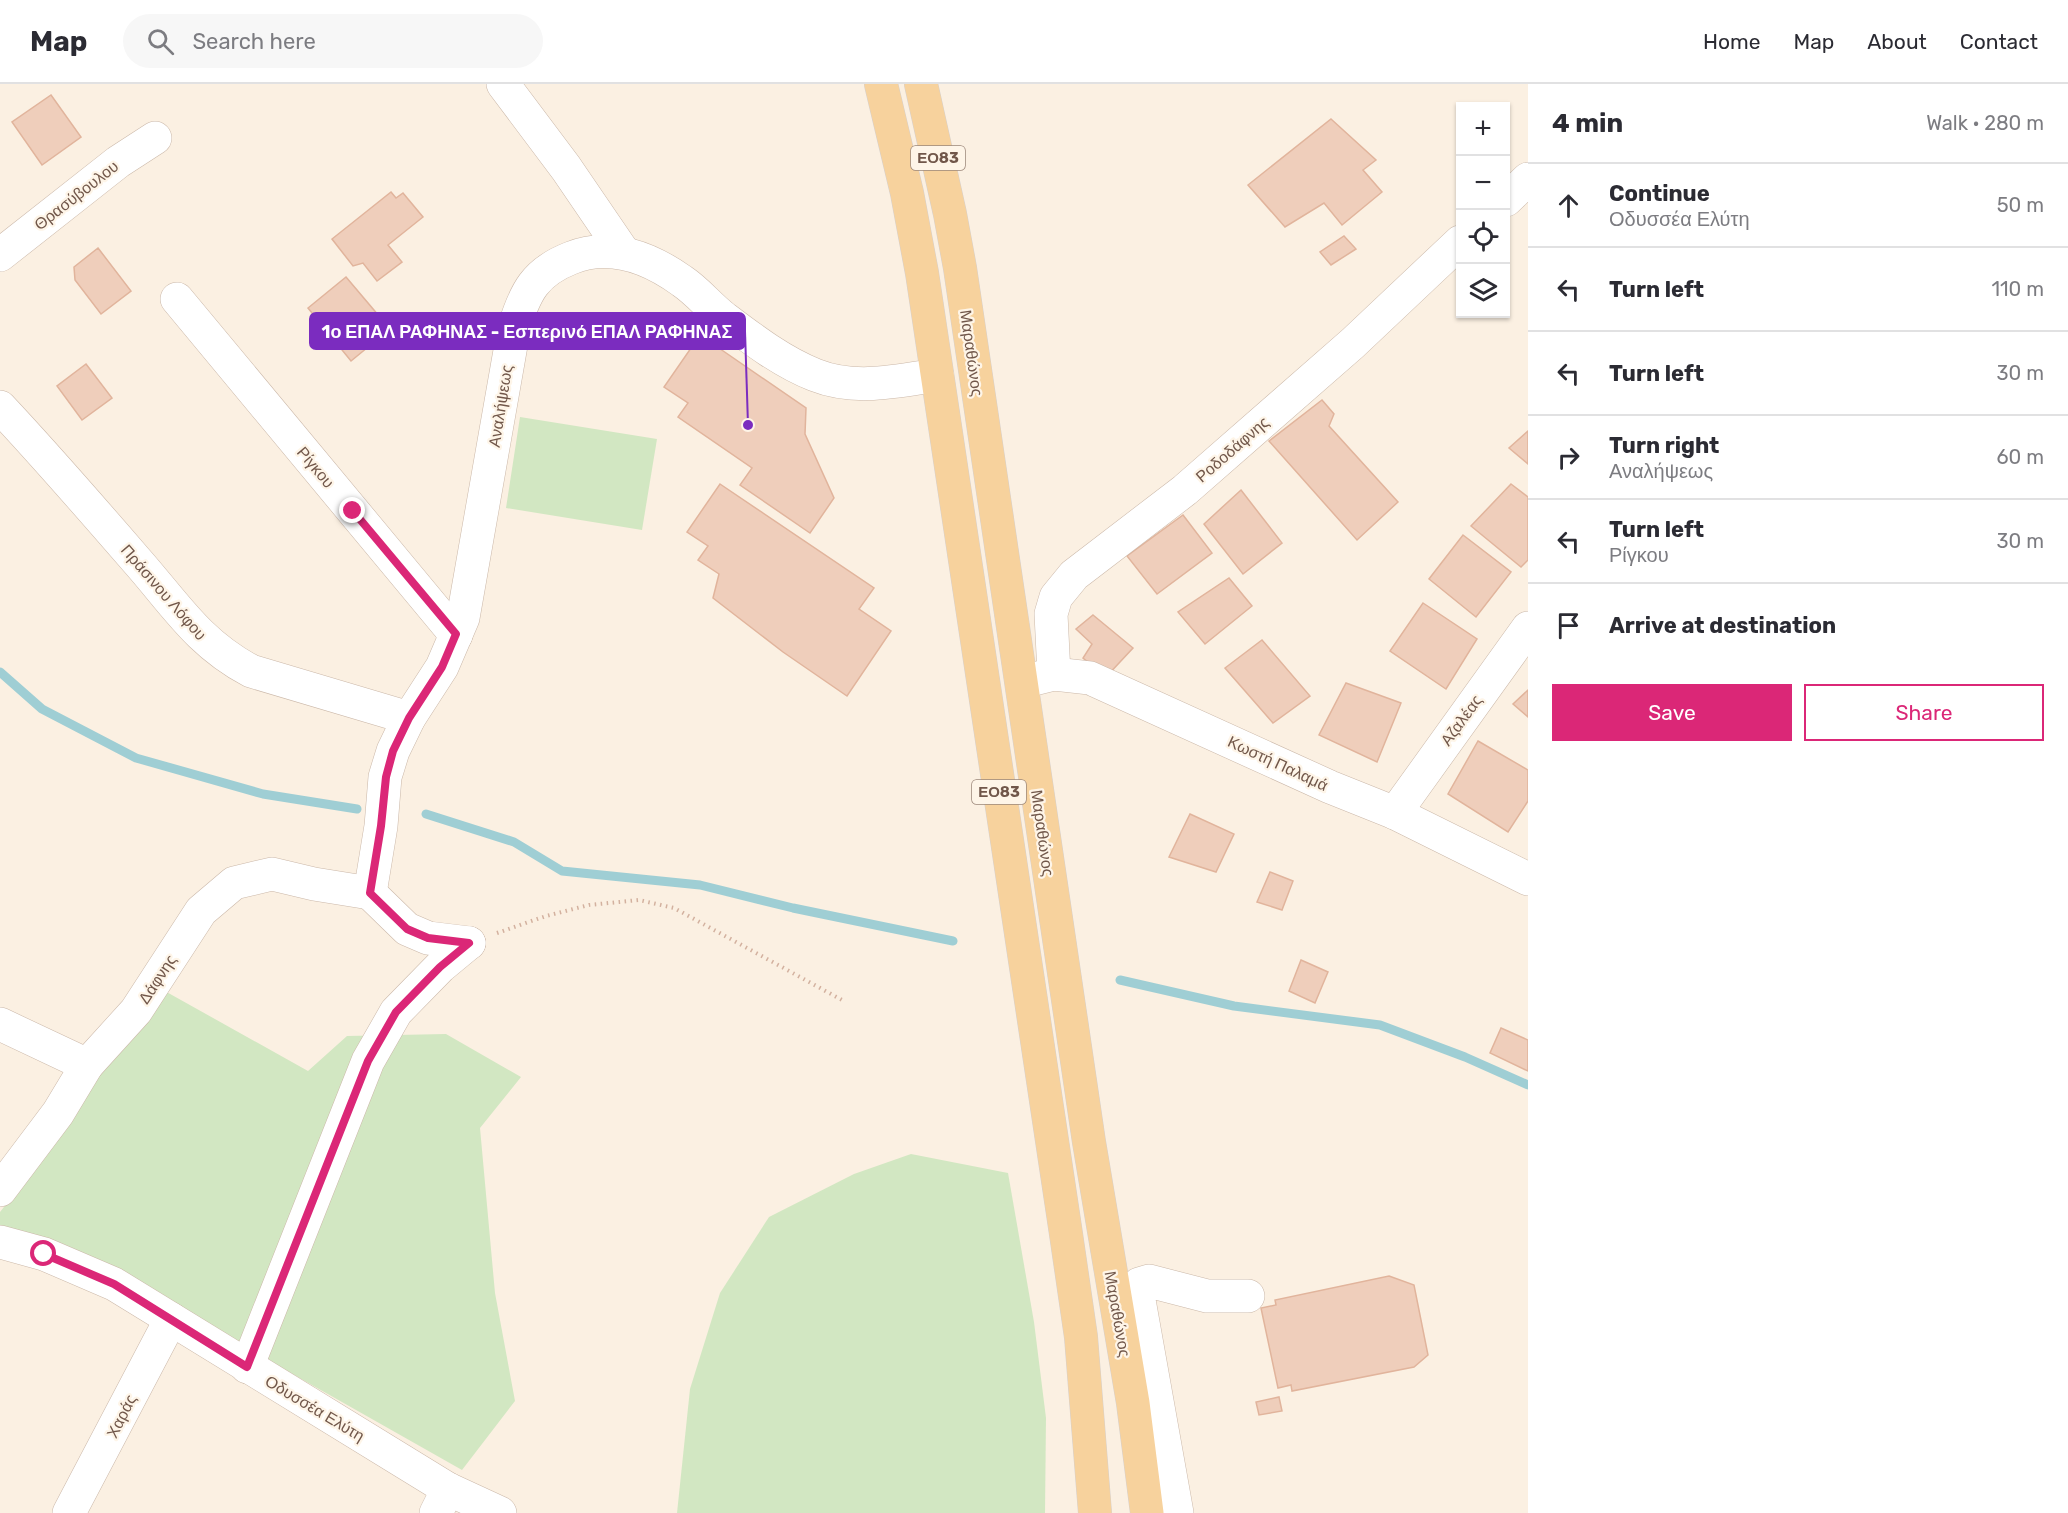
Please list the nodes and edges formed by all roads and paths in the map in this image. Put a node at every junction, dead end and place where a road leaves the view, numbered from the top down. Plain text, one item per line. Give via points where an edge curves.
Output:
1 (503, 84) edge
2 (881, 84) edge
3 (921, 84) edge
4 (155, 138) dead end
5 (1528, 179) edge
6 (1510, 196) edge
7 (1456, 247) edge
8 (624, 252) junction
9 (0, 255) edge
10 (177, 299) dead end
11 (937, 375) junction
12 (0, 407) edge
13 (1528, 628) edge
14 (456, 634) junction
15 (1054, 674) junction
16 (1021, 682) junction
17 (409, 718) junction
18 (1395, 813) junction
19 (1528, 879) edge
20 (370, 893) junction
21 (469, 943) junction
22 (842, 1000) dead end
23 (0, 1024) edge
24 (87, 1065) junction
25 (0, 1190) edge
26 (0, 1242) edge
27 (1248, 1296) dead end
28 (171, 1319) junction
29 (247, 1367) junction
30 (442, 1501) edge
31 (69, 1513) edge
32 (500, 1513) edge
33 (1095, 1513) edge
34 (1147, 1513) edge
35 (1177, 1513) edge

1 - 8 street
2 - 11 main road, ΕΟ83 via 907,193
3 - 16 main road, Μαραθώνος / ΕΟ83 via 960,268
4 - 9 street, Θρασύβουλου via 118,162
5 - 6 street
7 - 15 street, Ροδοδάφνης via 1185,490 1074,575 1056,597 1052,614
8 - 11 street, Αναλήψεως via 682,281 779,357 819,376 858,384
8 - 14 street, Αναλήψεως via 596,252 560,262 530,287 521,304 463,618
10 - 14 street, Ρίγκου
11 - 33 main road, ΕΟ83 via 1081,1337
12 - 17 street, Πράσινου Λόφου via 183,617 228,659 251,670
13 - 18 street, Αζαλέας
14 - 17 street, Αναλήψεως via 442,667
15 - 16 street, Κωστή Παλαμά
15 - 18 street, Κωστή Παλαμά via 1090,678
16 - 34 main road, Μαραθώνος / ΕΟ83
17 - 20 street, Αναλήψεως via 386,777
18 - 19 street, Κωστή Παλαμά
20 - 21 street via 407,929 428,938
20 - 24 street, Δάφνης via 272,874 234,883 201,911 136,1011
21 - 22 path via 546,916 590,905 639,900 674,908
21 - 29 street via 396,1012 368,1061
23 - 24 street
24 - 25 street, Δάφνης via 58,1113
26 - 28 street, Οδυσσέα Ελύτη via 44,1254 114,1284
27 - 35 street via 1207,1296 1149,1281 1139,1284 1137,1289
28 - 29 street, Οδυσσέα Ελύτη
28 - 31 street, Χαράς
29 - 30 street, Οδυσσέα Ελύτη
30 - 32 street, Οδυσσέα Ελύτη

